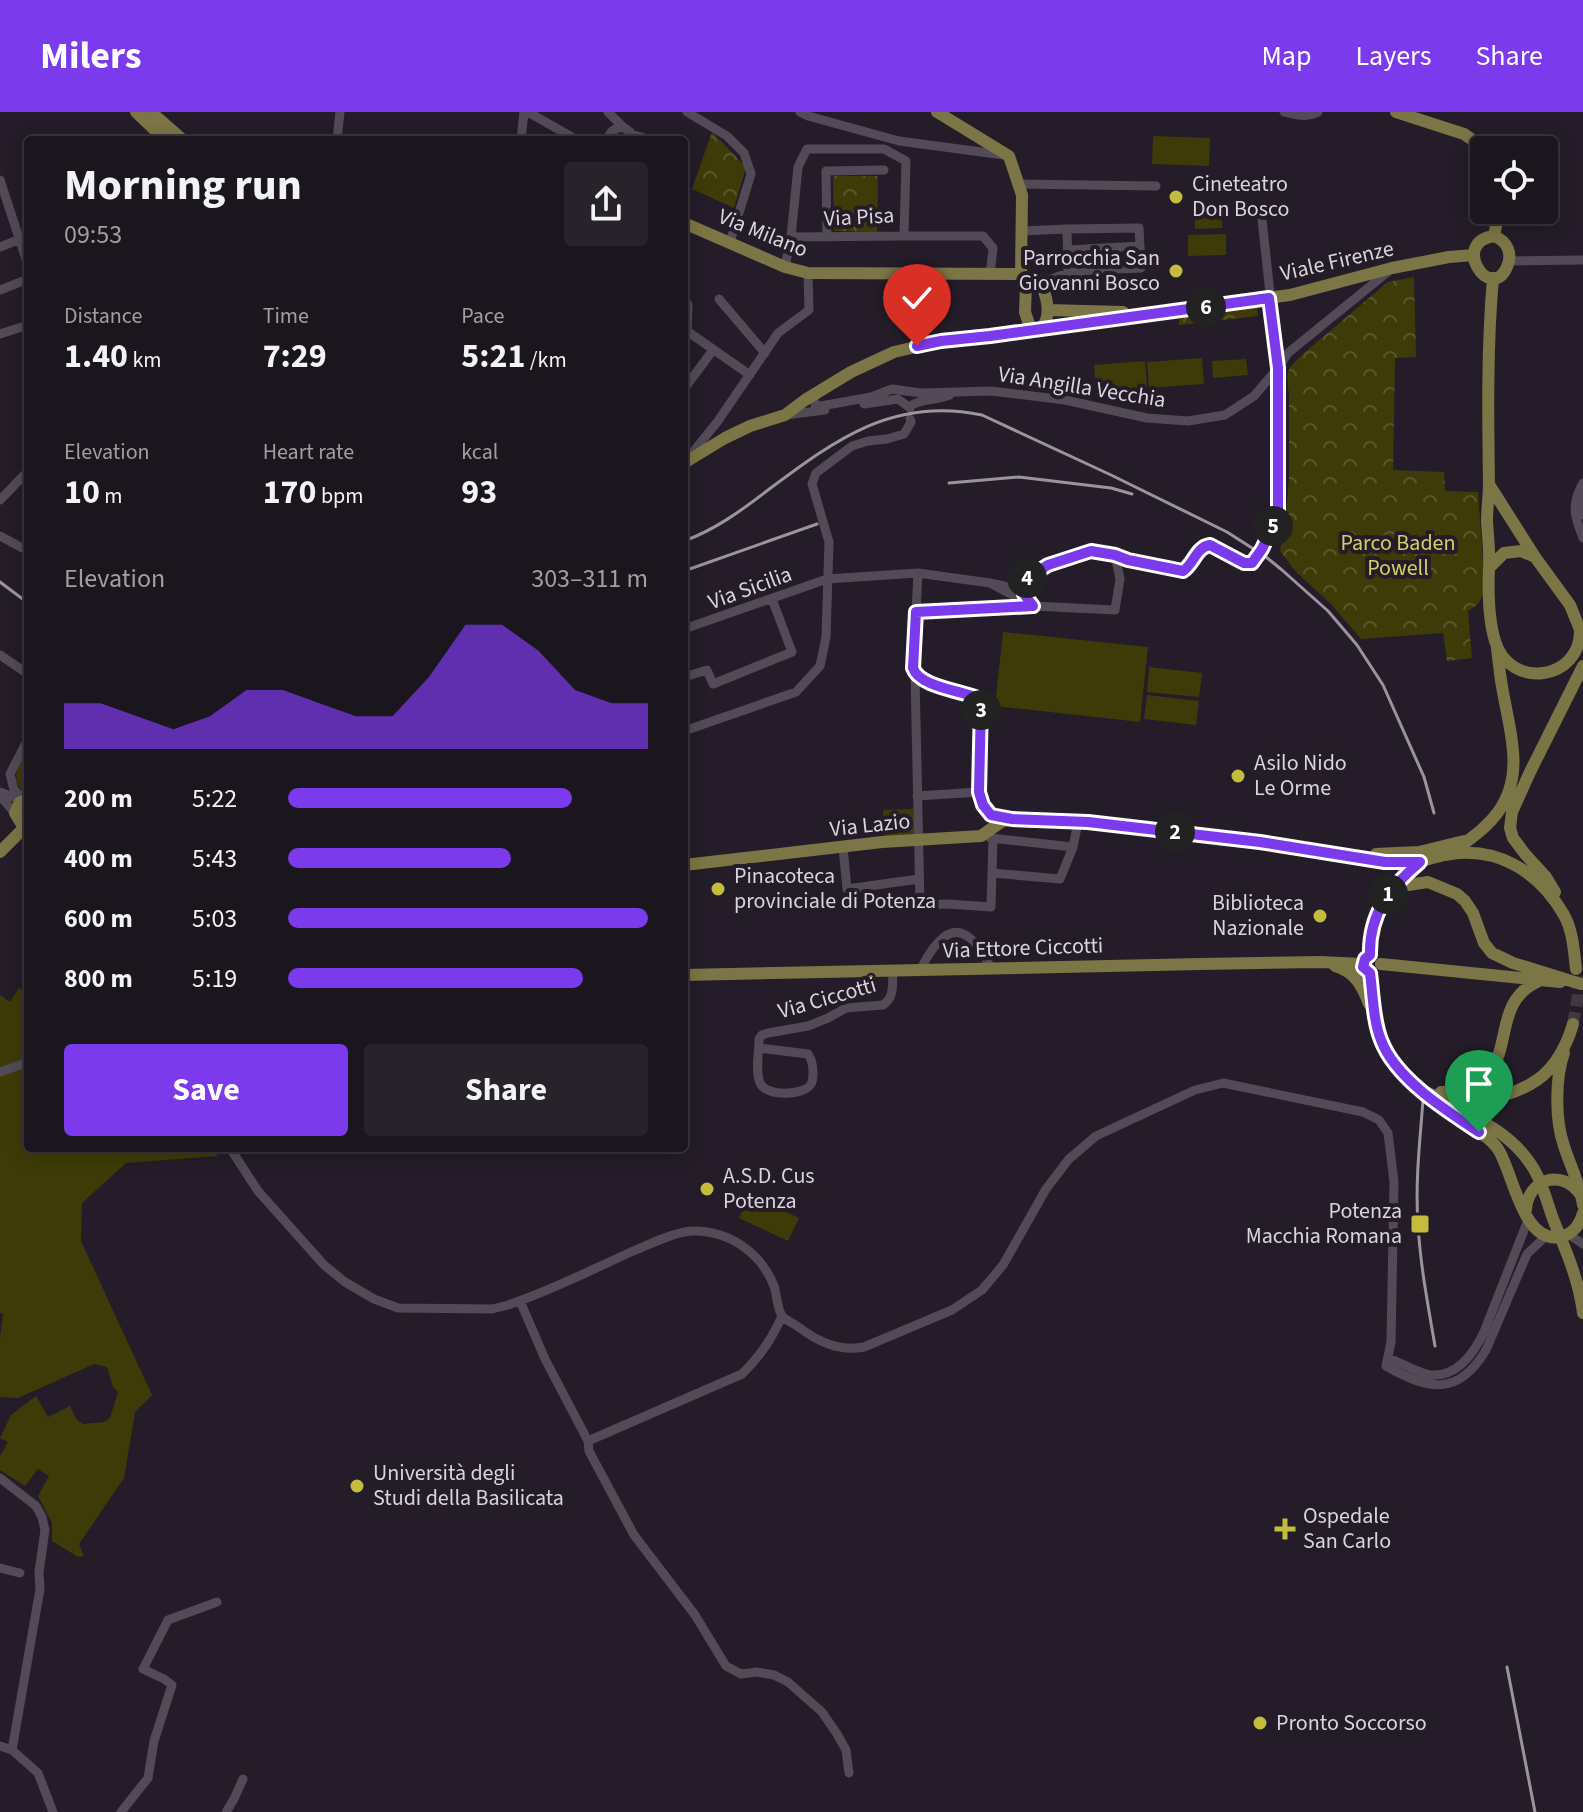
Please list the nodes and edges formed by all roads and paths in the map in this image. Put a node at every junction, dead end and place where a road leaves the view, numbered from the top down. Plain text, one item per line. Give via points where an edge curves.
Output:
1 (136, 112) edge
2 (151, 112) edge
3 (340, 112) edge
4 (526, 112) edge
5 (608, 112) edge
6 (687, 112) edge
7 (800, 112) edge
8 (937, 112) edge
9 (1284, 112) edge
10 (1318, 112) edge
11 (1396, 112) edge
12 (629, 134) edge
13 (161, 136) edge
14 (178, 136) edge
15 (337, 136) edge
16 (522, 136) edge
17 (570, 136) edge
18 (608, 136) edge
19 (1470, 138) edge
20 (1009, 156) junction
21 (884, 170) dead end
22 (0, 180) edge
23 (1018, 184) junction
24 (1156, 186) dead end
25 (4, 204) edge
26 (1262, 219) dead end
27 (1496, 224) edge
28 (688, 225) edge
29 (1067, 229) junction
30 (1022, 231) junction
31 (904, 236) junction
32 (1494, 236) junction
33 (791, 237) junction
34 (827, 237) junction
35 (20, 239) junction
36 (730, 242) junction
37 (1140, 246) junction
38 (0, 247) edge
39 (1068, 250) junction
40 (24, 252) edge
41 (1474, 255) junction
42 (1583, 260) edge
43 (1509, 261) junction
44 (785, 267) junction
45 (1392, 268) junction
46 (808, 273) junction
47 (1068, 273) junction
48 (990, 275) junction
49 (1493, 278) junction
50 (24, 281) edge
51 (1030, 281) junction
52 (0, 290) edge
53 (1269, 298) junction
54 (719, 299) dead end
55 (1048, 310) junction
56 (1162, 313) junction
57 (24, 326) edge
58 (1039, 328) junction
59 (688, 331) edge
60 (0, 334) edge
61 (713, 350) junction
62 (765, 353) junction
63 (1278, 368) junction
64 (750, 375) junction
65 (688, 384) edge
66 (957, 391) junction
67 (815, 393) junction
68 (910, 411) junction
69 (785, 415) junction
70 (688, 458) edge
71 (688, 461) edge
72 (24, 475) edge
73 (1489, 483) junction
74 (1583, 483) edge
75 (1583, 495) edge
76 (0, 500) edge
77 (1583, 515) edge
78 (0, 536) edge
79 (1583, 538) edge
80 (24, 549) edge
81 (1115, 555) junction
82 (1535, 557) junction
83 (1489, 568) junction
84 (918, 573) junction
85 (827, 579) junction
86 (1024, 580) junction
87 (990, 583) junction
88 (772, 599) junction
89 (1033, 606) junction
90 (916, 612) junction
91 (1581, 626) edge
92 (688, 628) edge
93 (1496, 646) junction
94 (0, 655) edge
95 (1580, 657) edge
96 (24, 671) edge
97 (914, 672) junction
98 (688, 676) edge
99 (688, 730) edge
100 (24, 747) edge
101 (10, 774) junction
102 (0, 785) edge
103 (979, 792) junction
104 (0, 794) edge
105 (917, 796) junction
106 (24, 798) edge
107 (24, 800) edge
108 (24, 801) edge
109 (1012, 819) junction
110 (22, 820) edge
111 (1078, 822) junction
112 (987, 837) junction
113 (918, 840) junction
114 (843, 847) junction
115 (1073, 847) junction
116 (1451, 849) junction
117 (0, 852) edge
118 (1420, 857) junction
119 (688, 865) edge
120 (992, 873) junction
121 (919, 879) junction
122 (1394, 887) junction
123 (1565, 917) junction
124 (1320, 962) junction
125 (1367, 964) junction
126 (991, 968) junction
127 (1576, 969) dead end
128 (893, 971) junction
129 (920, 971) junction
130 (688, 975) edge
131 (1541, 981) junction
132 (1582, 984) edge
133 (1376, 1022) junction
134 (1573, 1024) tunnel mouth
135 (1569, 1038) junction
136 (759, 1048) junction
137 (24, 1063) edge
138 (0, 1072) edge
139 (1426, 1093) junction
140 (233, 1152) edge
141 (1582, 1199) edge
142 (1583, 1205) edge
143 (1583, 1213) edge
144 (1527, 1217) junction
145 (1568, 1234) junction
146 (1546, 1236) junction
147 (1583, 1244) edge
148 (520, 1301) junction
149 (1583, 1313) edge
150 (782, 1316) junction
151 (1387, 1362) junction
152 (588, 1441) junction
153 (0, 1478) edge
154 (0, 1568) edge
155 (20, 1573) dead end
156 (217, 1602) dead end
157 (0, 1746) edge
158 (12, 1750) junction
159 (849, 1773) dead end
160 (243, 1779) dead end
161 (53, 1812) edge
162 (121, 1812) edge
163 (226, 1812) edge

1 - 13 main road
2 - 14 main road
3 - 15 street
4 - 16 street
4 - 17 street
5 - 12 street
6 - 36 street via 727,136 744,153 751,174
7 - 20 street via 899,141
8 - 20 main road
9 - 10 street
11 - 19 main road
12 - 18 street via 614,129
20 - 23 main road
21 - 34 street via 826,171
22 - 25 street
23 - 24 street
23 - 30 main road
25 - 35 street
26 - 53 street
27 - 32 main road
28 - 36 main road, Via Milano
29 - 30 street
29 - 37 street via 1139,228
29 - 39 street
30 - 51 main road
31 - 33 street, Via Pisa via 906,161 884,149 807,149 798,167
31 - 34 street, Via Pisa
31 - 48 street via 983,236 993,248
32 - 41 main road via 1481,241
32 - 43 main road via 1505,243
33 - 34 street, Via Pisa
33 - 44 street, Via Pisa
35 - 38 street
35 - 40 street
36 - 44 main road, Via Milano
37 - 39 street
37 - 47 street via 1141,268
39 - 47 street
41 - 45 main road, Viale Firenze
41 - 49 main road via 1480,273
42 - 43 street
43 - 49 main road
44 - 46 main road, Via Milano
45 - 53 main road, Viale Firenze
45 - 63 street, Via Angilla Vecchia via 1288,353
46 - 48 main road, Via Milano
46 - 62 street via 809,310 778,333
47 - 51 street
48 - 51 main road, Via Milano
49 - 73 main road
50 - 52 street
51 - 55 main road
51 - 58 main road via 1026,317 1030,327
53 - 56 main road, Viale Firenze
53 - 63 street
54 - 62 street
55 - 56 main road, Viale Firenze
55 - 58 main road
56 - 58 main road, Viale Firenze
57 - 60 street
58 - 67 main road, Viale Firenze via 894,352
59 - 61 street
61 - 64 street
61 - 65 street
62 - 64 street
63 - 66 street, Via Angilla Vecchia via 1254,396 1225,415 1188,421 1065,400
63 - 81 street via 1278,515 1252,563 1210,545 1199,550 1183,571
64 - 70 street
66 - 67 street, Via Angilla Vecchia via 892,389 821,406 815,405
66 - 68 street, Via Angilla Vecchia via 913,403
67 - 69 main road, Viale Firenze
68 - 69 street via 898,399
68 - 85 street via 904,434 852,446 816,473 812,484 829,542
69 - 71 main road, Viale Firenze via 750,426
72 - 76 street
73 - 82 main road
73 - 83 main road
74 - 79 street via 1575,505
75 - 77 street
78 - 80 street
81 - 86 street via 1091,551 1048,565
81 - 89 street via 1120,579 1115,610
82 - 83 main road via 1521,551 1504,553
82 - 91 main road
83 - 93 main road
84 - 85 street, Via Sicilia
84 - 87 street, Via Sicilia
84 - 90 street
85 - 88 street, Via Sicilia
85 - 99 street via 820,666 796,692
86 - 87 street via 1009,587
86 - 89 street via 1024,594
87 - 89 street
88 - 92 street, Via Sicilia
88 - 98 street via 792,652 713,684 707,670
89 - 90 street
90 - 97 street
91 - 95 main road
93 - 95 main road via 1511,666 1533,674
93 - 116 main road via 1513,742 1511,786 1499,811 1480,831
94 - 96 street
95 - 123 main road via 1512,812 1510,828 1546,877
97 - 103 street via 923,681 981,703
97 - 105 street
100 - 101 street
101 - 102 street
101 - 106 street via 14,790
103 - 105 street
103 - 109 street via 991,815
104 - 107 street
104 - 110 street
105 - 113 street
108 - 110 main road via 17,805
109 - 111 main road
109 - 112 main road, Via Lazio
110 - 117 main road
111 - 115 street
111 - 118 main road via 1385,862
112 - 113 main road, Via Lazio
112 - 115 street
112 - 120 street
113 - 114 main road, Via Lazio
113 - 121 street
114 - 119 main road, Via Lazio
114 - 121 street via 847,889
115 - 120 street via 1060,879
116 - 118 main road
116 - 123 main road via 1493,855 1518,867
118 - 122 main road
120 - 121 street via 991,907 920,905
122 - 125 main road via 1376,915
122 - 132 main road via 1428,882 1457,894 1473,913 1492,953
123 - 127 main road
124 - 125 main road, Via Ettore Ciccotti
124 - 126 main road, Via Ettore Ciccotti
124 - 133 main road via 1353,975
125 - 131 main road via 1378,957 1381,964
125 - 133 main road
126 - 129 main road, Via Ettore Ciccotti
126 - 129 street via 967,936 957,933 929,951
128 - 129 main road, Via Ettore Ciccotti
128 - 130 main road, Via Ettore Ciccotti
128 - 136 street, Via Ciccotti via 892,994 883,1005 853,1006 808,1026 768,1033 759,1039
131 - 132 main road
131 - 139 main road via 1525,988 1514,1002 1500,1053 1482,1081
133 - 139 main road via 1385,1050 1404,1076
134 - 135 main road
135 - 139 main road via 1549,1069 1510,1094 1453,1099
135 - 141 main road via 1560,1064 1558,1112
136 - 136 street, Via Ciccotti via 758,1072 765,1090 795,1092 811,1085 808,1054
137 - 138 street
139 - 144 main road via 1497,1147
139 - 149 main road via 1500,1131 1528,1160 1572,1264
140 - 148 street via 258,1191 324,1265 374,1299 398,1308 492,1309
141 - 142 main road
141 - 144 main road via 1570,1184 1548,1180 1531,1192
143 - 145 main road
144 - 146 main road
144 - 151 street via 1484,1332 1466,1360 1446,1373 1430,1375
145 - 146 main road
145 - 147 street
146 - 151 street via 1527,1254 1486,1350 1469,1373 1447,1384 1430,1385
148 - 150 street via 661,1239 692,1231 719,1234 753,1254 766,1269
148 - 152 street
150 - 151 street via 809,1335 850,1350 952,1310 982,1290 1003,1265 1046,1189 1096,1136 1195,1090 1223,1083 1363,1112 1379,1120 1388,1133 1394,1182
150 - 152 street via 758,1359 742,1374
152 - 159 street via 634,1535 726,1666 788,1682 822,1712 837,1734
153 - 158 street via 36,1506 45,1530
154 - 155 street
156 - 162 street via 168,1620 143,1669 172,1685 148,1778
157 - 158 street
158 - 161 street via 38,1773
160 - 163 street

